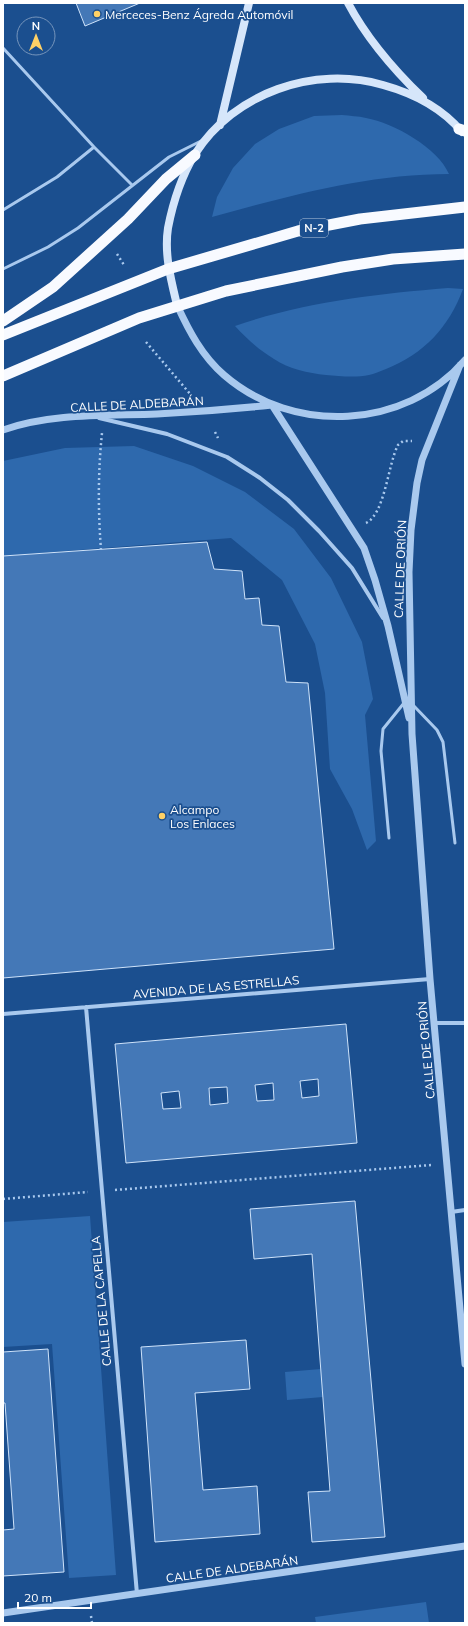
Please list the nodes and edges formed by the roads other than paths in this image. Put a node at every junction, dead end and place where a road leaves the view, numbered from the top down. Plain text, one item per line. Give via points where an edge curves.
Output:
1 (249, 3) edge
2 (348, 3) edge
3 (3, 48) edge
4 (429, 104) junction
5 (220, 124) junction
6 (463, 132) edge
7 (207, 138) junction
8 (94, 147) junction
9 (194, 155) junction
10 (132, 185) junction
11 (465, 206) edge
12 (3, 210) edge
13 (465, 254) edge
14 (3, 269) edge
15 (168, 269) junction
16 (177, 305) junction
17 (3, 321) edge
18 (3, 335) edge
19 (463, 363) edge
20 (3, 376) edge
21 (272, 405) junction
22 (89, 416) junction
23 (3, 430) edge
24 (388, 626) junction
25 (408, 702) junction
26 (388, 838) dead end
27 (455, 843) dead end
28 (430, 979) junction
29 (86, 1007) junction
30 (3, 1014) edge
31 (435, 1023) junction
32 (465, 1023) edge
33 (465, 1210) edge
34 (451, 1212) junction
35 (465, 1364) edge
36 (465, 1546) edge
37 (137, 1594) junction
38 (3, 1613) edge

1 - 5 main road
2 - 4 main road via 384,57
3 - 8 lane
4 - 5 main road via 401,90 369,81 337,78 305,81 274,90 246,104
4 - 6 main road
5 - 7 main road
7 - 9 main road
7 - 10 lane via 169,157
8 - 10 lane
8 - 12 lane via 57,177
9 - 15 main road via 177,190 168,229
9 - 17 highway via 53,287
10 - 14 lane via 78,228 48,247
11 - 15 highway, N-2 via 360,219 298,231
13 - 16 highway via 393,259 342,267 233,289
15 - 16 main road
15 - 18 highway, N-2
16 - 20 highway via 139,318
16 - 21 street via 189,331 204,354 224,375 247,392
19 - 21 street via 446,379 411,401 372,414 332,418
19 - 25 street, CALLE DE ORIÓN via 428,446 417,483 409,572
21 - 22 street, CALLE DE ALDEBARÁN via 202,412
21 - 24 street, CALLE DE ORIÓN via 364,548 376,580
22 - 23 street, CALLE DE ALDEBARÁN via 41,420
22 - 24 street, CALLE DE ORIÓN via 167,434 227,458 260,478 288,500 352,568
24 - 25 street, CALLE DE ORIÓN
25 - 26 lane via 383,729 381,751
25 - 27 lane via 437,730 443,742
25 - 28 street, CALLE DE ORIÓN
28 - 29 street, AVENIDA DE LAS ESTRELLAS
28 - 31 street, CALLE DE ORIÓN
29 - 30 street, AVENIDA DE LAS ESTRELLAS
29 - 37 street, CALLE DE LA CAPELLA
31 - 32 street
31 - 34 street, CALLE DE ORIÓN
33 - 34 street
34 - 35 street, CALLE DE ORIÓN
36 - 37 street, CALLE DE ALDEBARÁN
37 - 38 street, CALLE DE ALDEBARÁN

